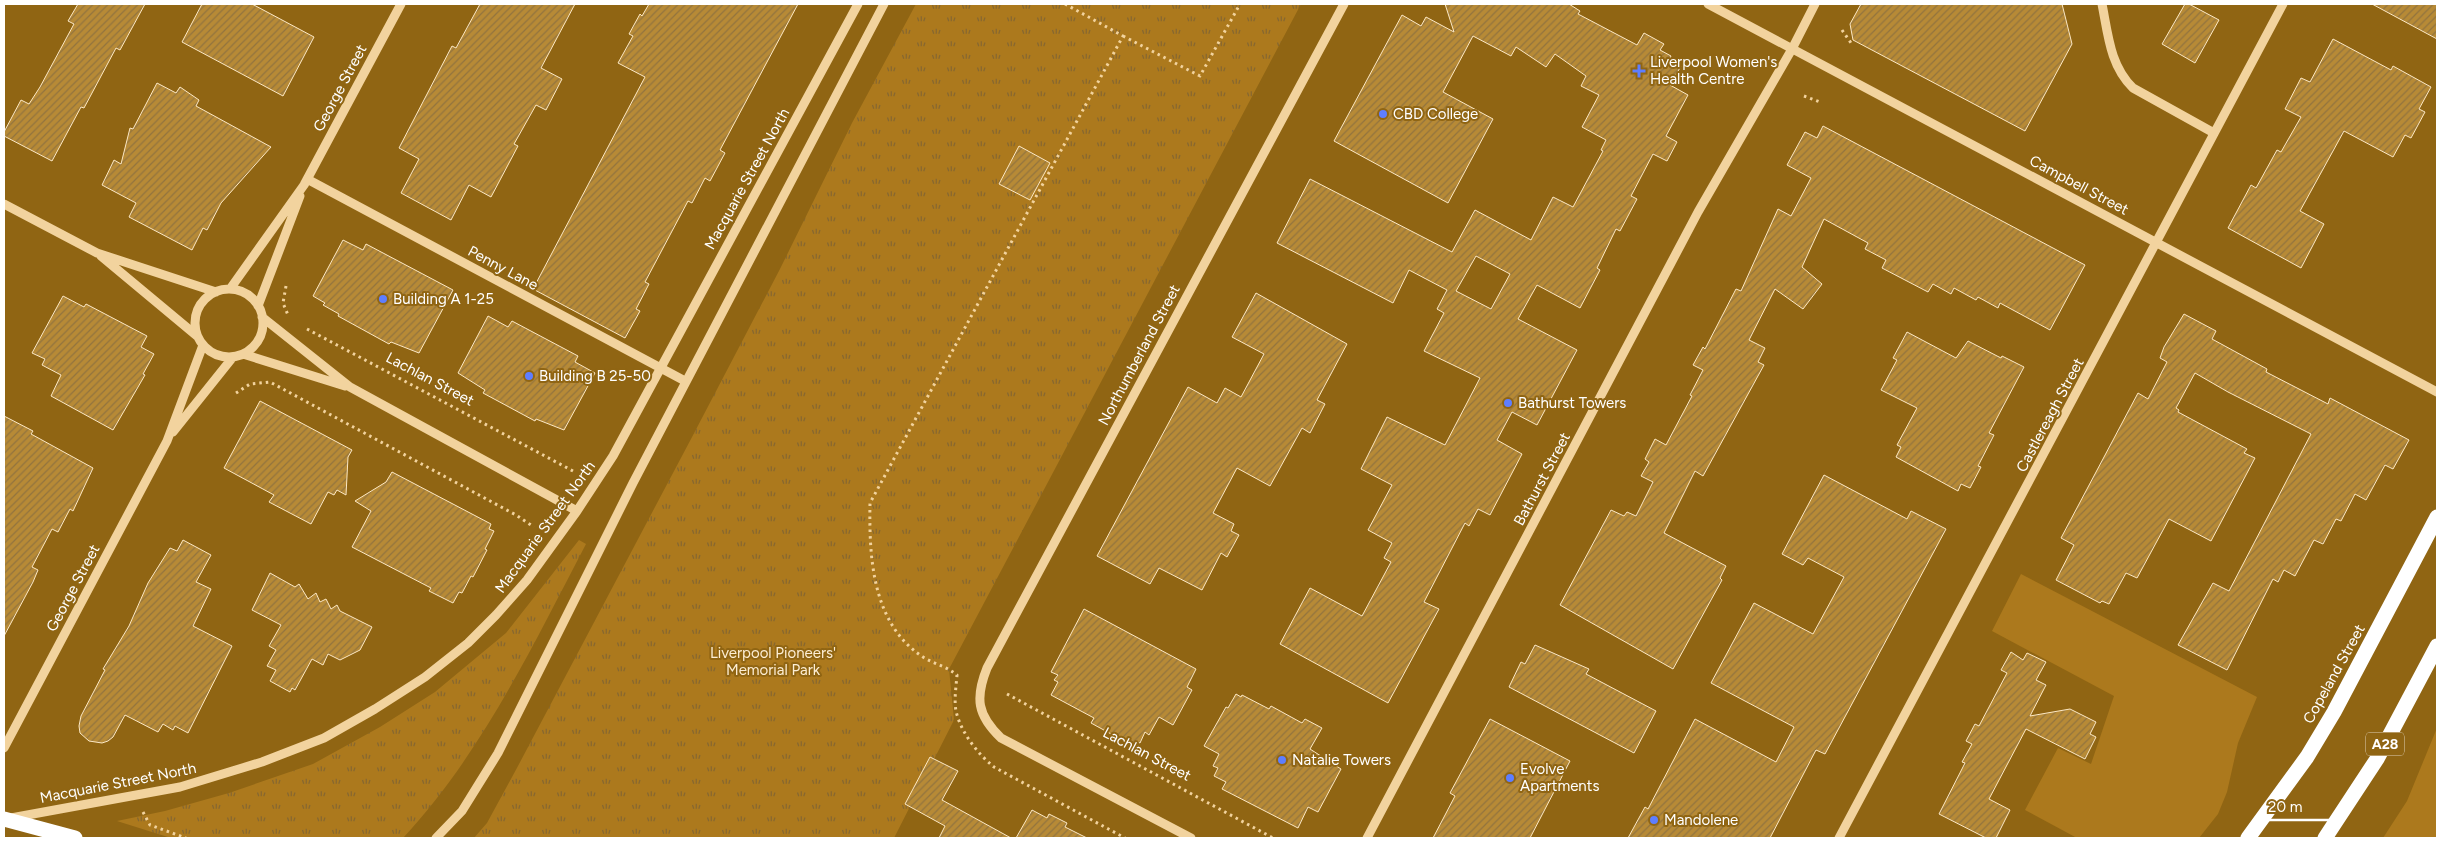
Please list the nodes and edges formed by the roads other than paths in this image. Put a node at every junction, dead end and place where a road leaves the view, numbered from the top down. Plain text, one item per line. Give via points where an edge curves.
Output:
1 (401, 4) edge
2 (858, 4) edge
3 (884, 4) edge
4 (1344, 4) edge
5 (1708, 4) edge
6 (1815, 4) edge
7 (2102, 4) edge
8 (2283, 4) edge
9 (1792, 49) junction
10 (2214, 133) junction
11 (306, 182) junction
12 (4, 204) edge
13 (2156, 242) junction
14 (98, 253) junction
15 (230, 289) junction
16 (216, 292) junction
17 (258, 306) junction
18 (262, 317) junction
19 (197, 336) junction
20 (203, 346) junction
21 (243, 354) junction
22 (233, 357) junction
23 (660, 368) junction
24 (685, 381) junction
25 (350, 387) junction
26 (2437, 392) edge
27 (167, 440) junction
28 (577, 511) junction
29 (2437, 517) edge
30 (2437, 646) edge
31 (4, 748) edge
32 (5, 819) edge
33 (75, 838) edge
34 (436, 838) edge
35 (1191, 838) edge
36 (1368, 838) edge
37 (1839, 838) edge
38 (2248, 838) edge
39 (2325, 838) edge

1 - 11 street, George Street
2 - 23 street, Macquarie Street North
3 - 24 street
4 - 35 street, Northumberland Street via 979,686 980,706 987,724 1001,738
5 - 9 street, Campbell Street
6 - 9 street, Bathurst Street
7 - 10 street via 2115,65 2125,80 2133,88
8 - 10 street, Castlereagh Street
9 - 13 street, Campbell Street
9 - 36 street, Bathurst Street via 1698,212
10 - 13 street, Castlereagh Street
11 - 15 street, George Street
11 - 17 street, George Street
11 - 23 street, Penny Lane
12 - 14 street
13 - 26 street, Campbell Street
13 - 37 street, Castlereagh Street
14 - 16 street
14 - 19 street
15 - 16 street
15 - 17 street via 241,292
16 - 19 street via 200,305 195,315
17 - 18 street
18 - 21 street via 259,338
18 - 25 street
19 - 20 street
20 - 22 street via 212,353
20 - 27 street, George Street
21 - 22 street
21 - 25 street
22 - 27 street, George Street
23 - 24 street, Penny Lane
23 - 28 street, Macquarie Street North via 613,456
24 - 34 street via 498,753 462,810
25 - 28 street
27 - 31 street, George Street
28 - 32 street, Macquarie Street North via 527,580 468,643 425,677 324,738 262,762 180,787
29 - 38 highway, Copeland Street via 2334,712 2307,757
30 - 39 highway, A28 via 2377,760
32 - 33 highway

